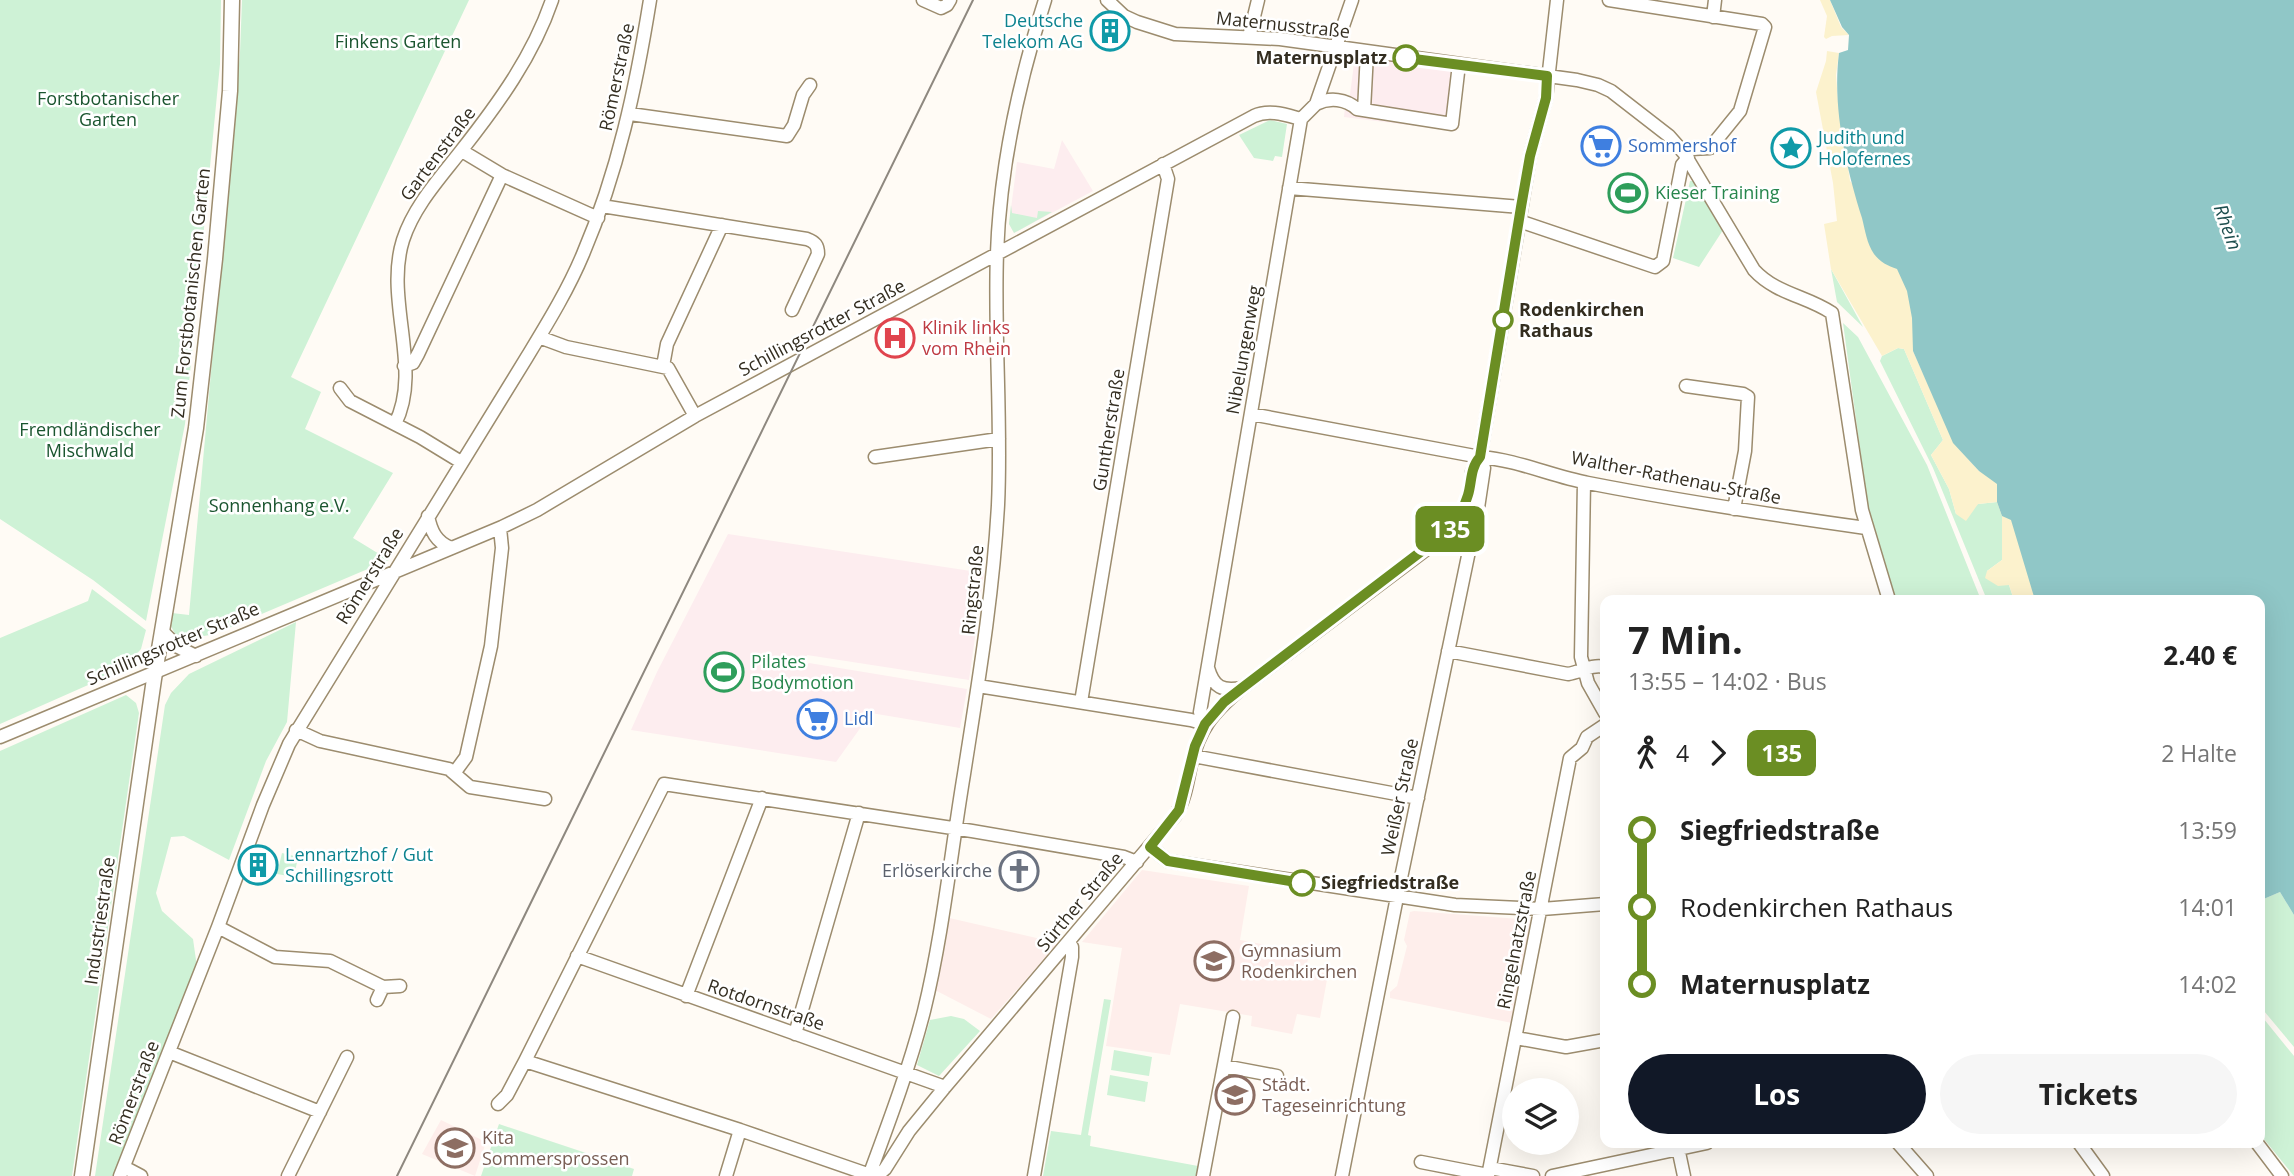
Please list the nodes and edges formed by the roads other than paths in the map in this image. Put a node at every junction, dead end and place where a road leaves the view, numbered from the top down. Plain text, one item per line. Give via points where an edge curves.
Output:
1 (232, 0) edge
2 (552, 0) edge
3 (650, 0) edge
4 (923, 0) edge
5 (1045, 0) edge
6 (1107, 0) edge
7 (1258, 0) edge
8 (1352, 0) edge
9 (1557, 0) edge
10 (1609, 0) edge
11 (1715, 0) edge
12 (947, 3) edge
13 (1713, 17) junction
14 (1248, 37) junction
15 (1336, 46) junction
16 (1367, 53) junction
17 (1459, 64) junction
18 (1547, 76) junction
19 (810, 85) dead end
20 (1316, 104) junction
21 (1363, 110) junction
22 (630, 114) junction
23 (1301, 119) junction
24 (461, 150) junction
25 (1686, 155) junction
26 (1164, 164) junction
27 (502, 175) junction
28 (1289, 188) junction
29 (1521, 207) junction
30 (600, 212) junction
31 (1519, 221) junction
32 (722, 225) junction
33 (997, 253) junction
34 (792, 310) dead end
35 (539, 337) junction
36 (404, 366) junction
37 (663, 366) junction
38 (1686, 386) dead end
39 (340, 388) dead end
40 (1251, 414) junction
41 (695, 416) junction
42 (395, 424) junction
43 (999, 439) junction
44 (875, 457) dead end
45 (1480, 457) junction
46 (461, 462) junction
47 (1584, 482) junction
48 (1469, 493) junction
49 (1478, 508) junction
50 (1734, 509) junction
51 (428, 516) junction
52 (1468, 518) junction
53 (500, 528) junction
54 (1866, 528) junction
55 (1448, 531) junction
56 (451, 548) junction
57 (1469, 550) junction
58 (394, 570) junction
59 (360, 584) junction
60 (1887, 595) edge
61 (374, 604) junction
62 (163, 632) junction
63 (1448, 650) junction
64 (196, 656) junction
65 (1600, 667) edge
66 (1208, 668) junction
67 (1583, 670) junction
68 (156, 671) junction
69 (978, 686) junction
70 (1242, 688) junction
71 (1081, 702) junction
72 (1600, 703) edge
73 (1205, 724) junction
74 (1600, 728) edge
75 (296, 730) junction
76 (0, 737) edge
77 (1193, 756) junction
78 (455, 772) junction
79 (535, 783) dead end
80 (1418, 798) junction
81 (762, 799) junction
82 (859, 813) junction
83 (955, 828) junction
84 (1150, 847) junction
85 (1137, 862) junction
86 (1397, 897) junction
87 (1600, 904) edge
88 (1542, 909) junction
89 (218, 927) junction
90 (1069, 942) junction
91 (577, 956) junction
92 (400, 986) dead end
93 (383, 987) junction
94 (686, 996) junction
95 (377, 1000) dead end
96 (1233, 1017) dead end
97 (795, 1034) junction
98 (1516, 1038) junction
99 (1600, 1041) edge
100 (169, 1052) junction
101 (347, 1057) dead end
102 (525, 1061) junction
103 (1224, 1066) junction
104 (905, 1072) junction
105 (1277, 1076) dead end
106 (944, 1087) junction
107 (498, 1104) dead end
108 (320, 1112) junction
109 (740, 1130) junction
110 (1670, 1148) edge
111 (1678, 1148) edge
112 (1902, 1148) edge
113 (2083, 1148) edge
114 (2261, 1148) edge
115 (1422, 1162) dead end
116 (122, 1172) edge
117 (1489, 1173) edge
118 (82, 1176) edge
119 (141, 1176) edge
120 (288, 1176) edge
121 (726, 1176) edge
122 (871, 1176) edge
123 (1034, 1176) edge
124 (1203, 1176) edge
125 (1342, 1176) edge
126 (1533, 1176) edge
127 (1552, 1176) edge
128 (1684, 1176) edge
129 (1927, 1176) edge
130 (2103, 1176) edge
131 (2282, 1176) edge

1 - 62 main road, Zum Forstbotanischen Garten via 230,91 214,272 196,428
2 - 24 street, Gartenstraße via 517,74
3 - 22 street, Römerstraße
4 - 12 street via 937,7
5 - 33 street, Ringstraße via 1011,139
6 - 14 street, Maternusstraße via 1128,18 1159,30
7 - 14 street
8 - 15 street
9 - 18 street
10 - 13 street
11 - 13 street
13 - 25 street via 1765,27 1740,111 1710,148 1691,149
14 - 15 street, Maternusstraße
15 - 16 street, Maternusstraße
15 - 20 street
16 - 17 street, Maternusstraße
16 - 21 street
17 - 18 street, Maternusstraße
17 - 21 street via 1454,127
18 - 25 street, Maternusstraße via 1611,91
18 - 29 street
19 - 22 street via 787,136
20 - 21 street via 1325,99 1349,102
20 - 23 street
22 - 30 street, Römerstraße
23 - 26 street, Schillingsrotter Straße via 1261,112
23 - 28 street, Nibelungenweg
24 - 27 street
24 - 36 street, Gartenstraße via 414,214 402,241 397,294
25 - 31 street via 1664,256 1655,268
25 - 54 street, Maternusstraße via 1759,275 1779,290 1832,313
26 - 33 street, Schillingsrotter Straße
26 - 71 street, Guntherstraße via 1168,179
27 - 30 street
27 - 36 street via 418,354 413,363
28 - 29 street
28 - 40 street, Nibelungenweg
29 - 31 street
30 - 32 street
30 - 35 street, Römerstraße via 563,296
31 - 45 street
32 - 34 street via 814,242 818,254
32 - 37 street via 667,344
33 - 41 street, Schillingsrotter Straße
33 - 43 street, Ringstraße
35 - 37 street via 566,347
35 - 46 street, Römerstraße
36 - 42 street, Gartenstraße via 405,398
37 - 41 street
38 - 50 street via 1748,397 1745,451
39 - 42 street via 350,401
40 - 45 street, Walther-Rathenau-Straße
40 - 66 street, Nibelungenweg
41 - 53 street, Schillingsrotter Straße
42 - 46 street
43 - 44 street
43 - 69 street, Ringstraße via 996,536
45 - 47 street, Walther-Rathenau-Straße
45 - 48 street
45 - 49 street, Weißer Straße via 1484,468
46 - 51 street, Römerstraße
47 - 50 street, Walther-Rathenau-Straße
47 - 67 street
48 - 52 street, Weißer Straße
48 - 55 street
49 - 52 street, Sürther Straße
49 - 57 street, Weißer Straße
50 - 54 street, Walther-Rathenau-Straße
51 - 56 street via 433,534
51 - 58 street, Römerstraße
52 - 55 street, Sürther Straße
52 - 57 street, Weißer Straße
53 - 56 street, Schillingsrotter Straße
53 - 78 street via 502,548 491,646 466,757
54 - 60 street
55 - 57 street via 1464,537
55 - 70 street, Sürther Straße
56 - 58 street, Schillingsrotter Straße
57 - 63 street, Weißer Straße
58 - 59 street, Schillingsrotter Straße
58 - 61 street, Römerstraße
59 - 61 street
59 - 64 street, Schillingsrotter Straße
61 - 75 street, Römerstraße
62 - 64 street
62 - 68 main road, Zum Forstbotanischen Garten
63 - 67 street via 1568,674
63 - 80 street, Weißer Straße
64 - 68 street, Schillingsrotter Straße
65 - 67 street
66 - 70 street via 1219,687
66 - 73 street, Nibelungenweg via 1200,712
67 - 72 street
68 - 76 street, Schillingsrotter Straße
68 - 118 main road, Industriestraße
69 - 71 street
69 - 83 street, Ringstraße
70 - 73 street, Sürther Straße
71 - 73 street
73 - 77 street, Sürther Straße
74 - 88 street, Ringelnatzstraße via 1570,758
75 - 78 street via 320,741
75 - 89 street, Römerstraße
77 - 80 street
77 - 84 street, Sürther Straße via 1179,810
78 - 79 street via 470,787 539,798
80 - 86 street, Weißer Straße
81 - 82 street
81 - 91 street via 664,784
81 - 94 street
82 - 83 street
82 - 97 street
83 - 85 street
83 - 104 street, Ringstraße via 929,989
84 - 85 street, Sürther Straße
84 - 86 street via 1168,861
85 - 90 street, Sürther Straße
86 - 88 street
86 - 125 street, Weißer Straße
87 - 88 street
88 - 98 street, Ringelnatzstraße
89 - 93 street via 275,957 330,961
89 - 100 street, Römerstraße
90 - 106 street, Sürther Straße
90 - 123 street via 1072,957
91 - 94 street, Rotdornstraße
91 - 102 street
92 - 93 street
93 - 95 street
94 - 97 street, Rotdornstraße
96 - 103 street
97 - 104 street, Rotdornstraße
98 - 99 street via 1566,1047
98 - 117 street, Ringelnatzstraße
100 - 108 street
100 - 116 street, Römerstraße
101 - 108 street
102 - 107 street
102 - 109 street
103 - 105 street
103 - 124 street
104 - 106 street, Rotdornstraße
104 - 122 street, Ringstraße
106 - 122 street, Sürther Straße via 885,1168
108 - 120 street
109 - 121 street
109 - 122 street
110 - 127 street
111 - 128 street
112 - 129 street
113 - 130 street
114 - 131 street
115 - 117 street
116 - 119 street
117 - 126 street

